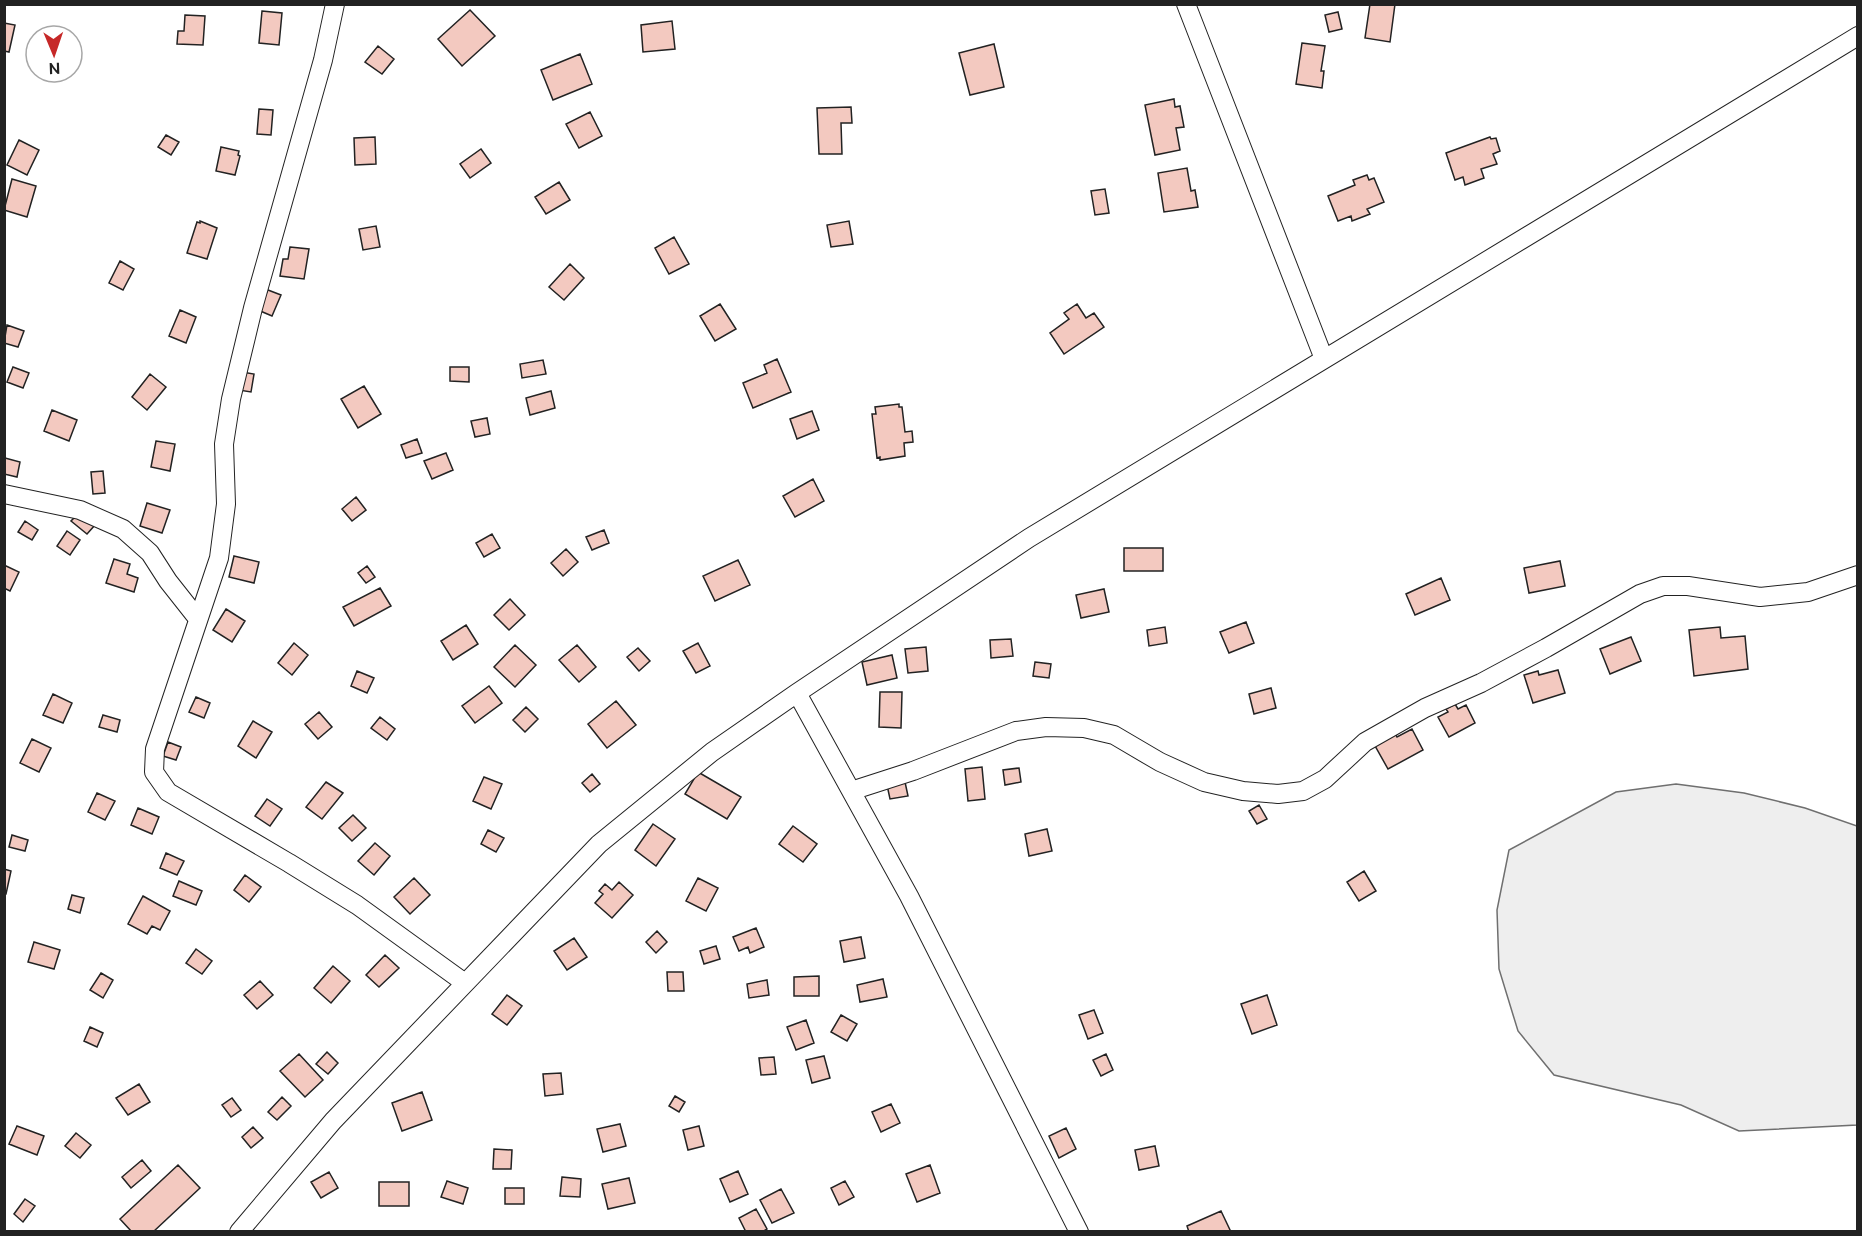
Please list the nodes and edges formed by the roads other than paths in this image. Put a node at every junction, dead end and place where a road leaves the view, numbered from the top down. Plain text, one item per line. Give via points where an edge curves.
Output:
1 (335, 4) edge
2 (1186, 4) edge
3 (1857, 36) edge
4 (1324, 359) junction
5 (4, 494) edge
6 (1857, 575) edge
7 (198, 620) junction
8 (796, 693) junction
9 (851, 791) junction
10 (465, 983) junction
11 (239, 1232) edge
12 (1079, 1232) edge

1 - 7 street via 231,399 224,444 226,504 219,558
2 - 4 street
3 - 4 street
4 - 8 street via 1029,538
5 - 7 street via 80,510 123,530 150,553
6 - 9 street via 1808,592 1760,597 1688,586 1663,586 1640,594 1481,683 1425,708 1365,742 1325,779 1303,791 1278,794 1204,782 1114,735 1084,728 1046,727 1016,731
7 - 10 street via 155,748 154,772 168,792 357,905
8 - 9 street
8 - 10 street via 712,752 599,844
9 - 12 street via 909,896
10 - 11 street via 333,1121

